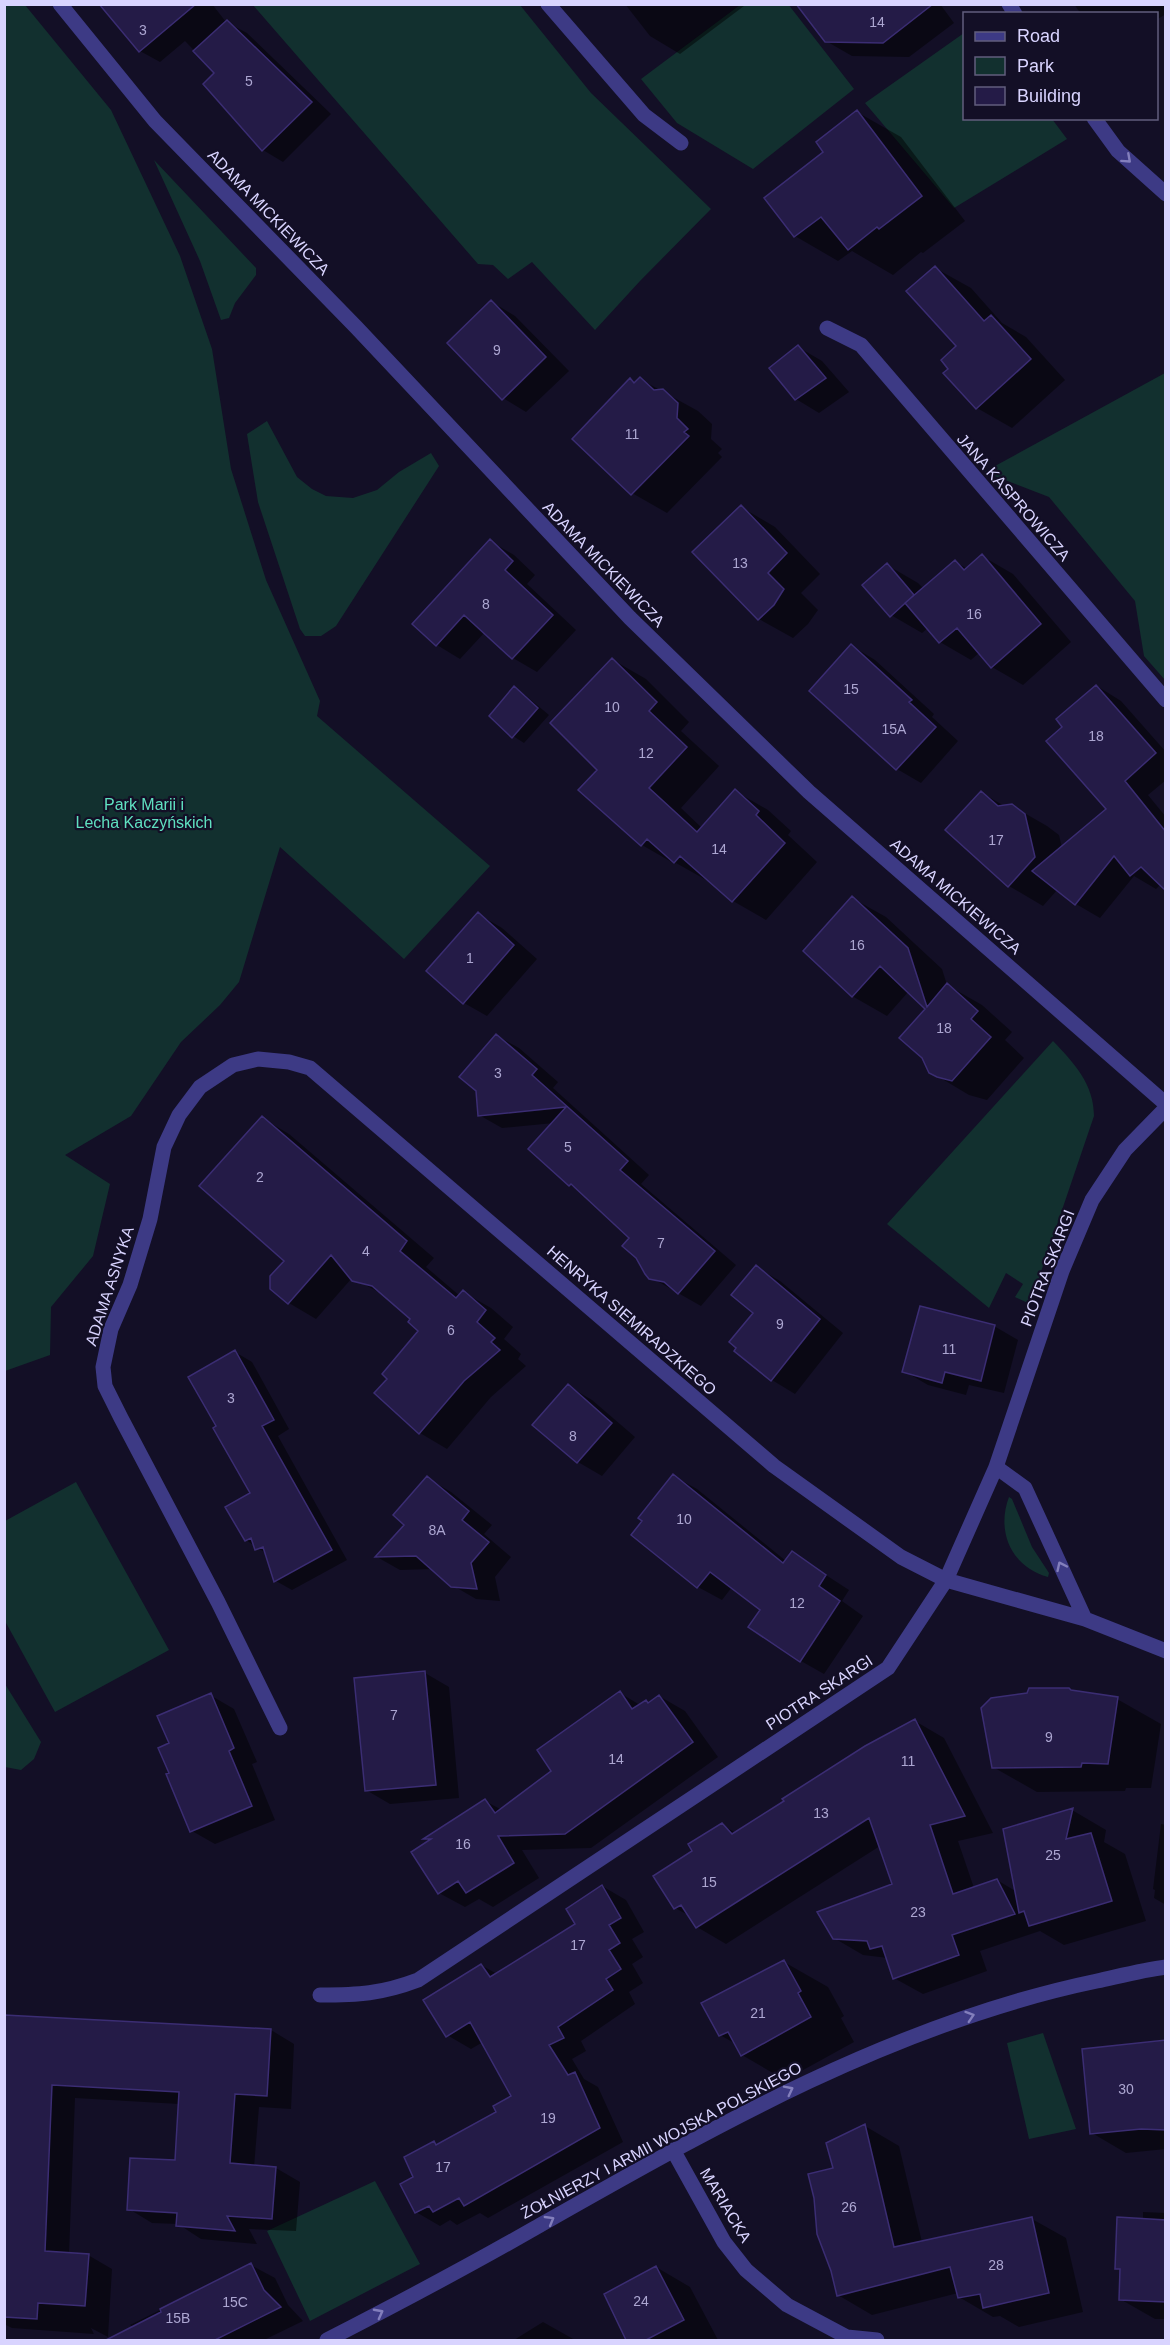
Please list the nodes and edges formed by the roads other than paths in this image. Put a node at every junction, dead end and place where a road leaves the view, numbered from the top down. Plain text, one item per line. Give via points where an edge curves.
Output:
1 (60, 4) edge
2 (548, 4) edge
3 (1095, 120) edge
4 (681, 143) dead end
5 (1166, 194) edge
6 (827, 328) dead end
7 (1166, 700) edge
8 (310, 1068) joint
9 (1166, 1106) edge
10 (996, 1467) junction
11 (946, 1580) junction
12 (1085, 1619) junction
13 (1166, 1651) edge
14 (280, 1728) dead end
15 (1166, 1967) edge
16 (320, 1995) dead end
17 (673, 2150) junction
18 (327, 2340) edge
19 (877, 2340) edge

1 - 9 street, ADAMA MICKIEWICZA via 155,121 630,618 809,792
2 - 4 street via 644,115
3 -> 5 street via 1118,151
6 - 7 street, JANA KASPROWICZA via 861,345
8 - 11 street, HENRYKA SIEMIRADZKIEGO via 774,1466 901,1557
8 - 14 street, ADAMA ASNYKA via 258,1059 233,1065 200,1087 179,1115 164,1147 150,1219 130,1285 111,1329 103,1367 105,1386
9 - 10 street, PIOTRA SKARGI via 1125,1150 1092,1200 1062,1271
10 - 11 street, PIOTRA SKARGI
12 -> 10 street via 1025,1488
11 - 12 street, HENRYKA SIEMIRADZKIEGO
11 - 16 street, PIOTRA SKARGI via 888,1668 418,1980 392,1990 360,1995
12 - 13 street, HENRYKA SIEMIRADZKIEGO
17 -> 15 street, ŻOŁNIERZY I ARMII WOJSKA POLSKIEGO via 816,2077 948,2023 1041,1992
18 -> 17 street, ŻOŁNIERZY I ARMII WOJSKA POLSKIEGO via 467,2267
17 - 19 street, MARIACKA via 724,2242 746,2270 787,2305 847,2337

